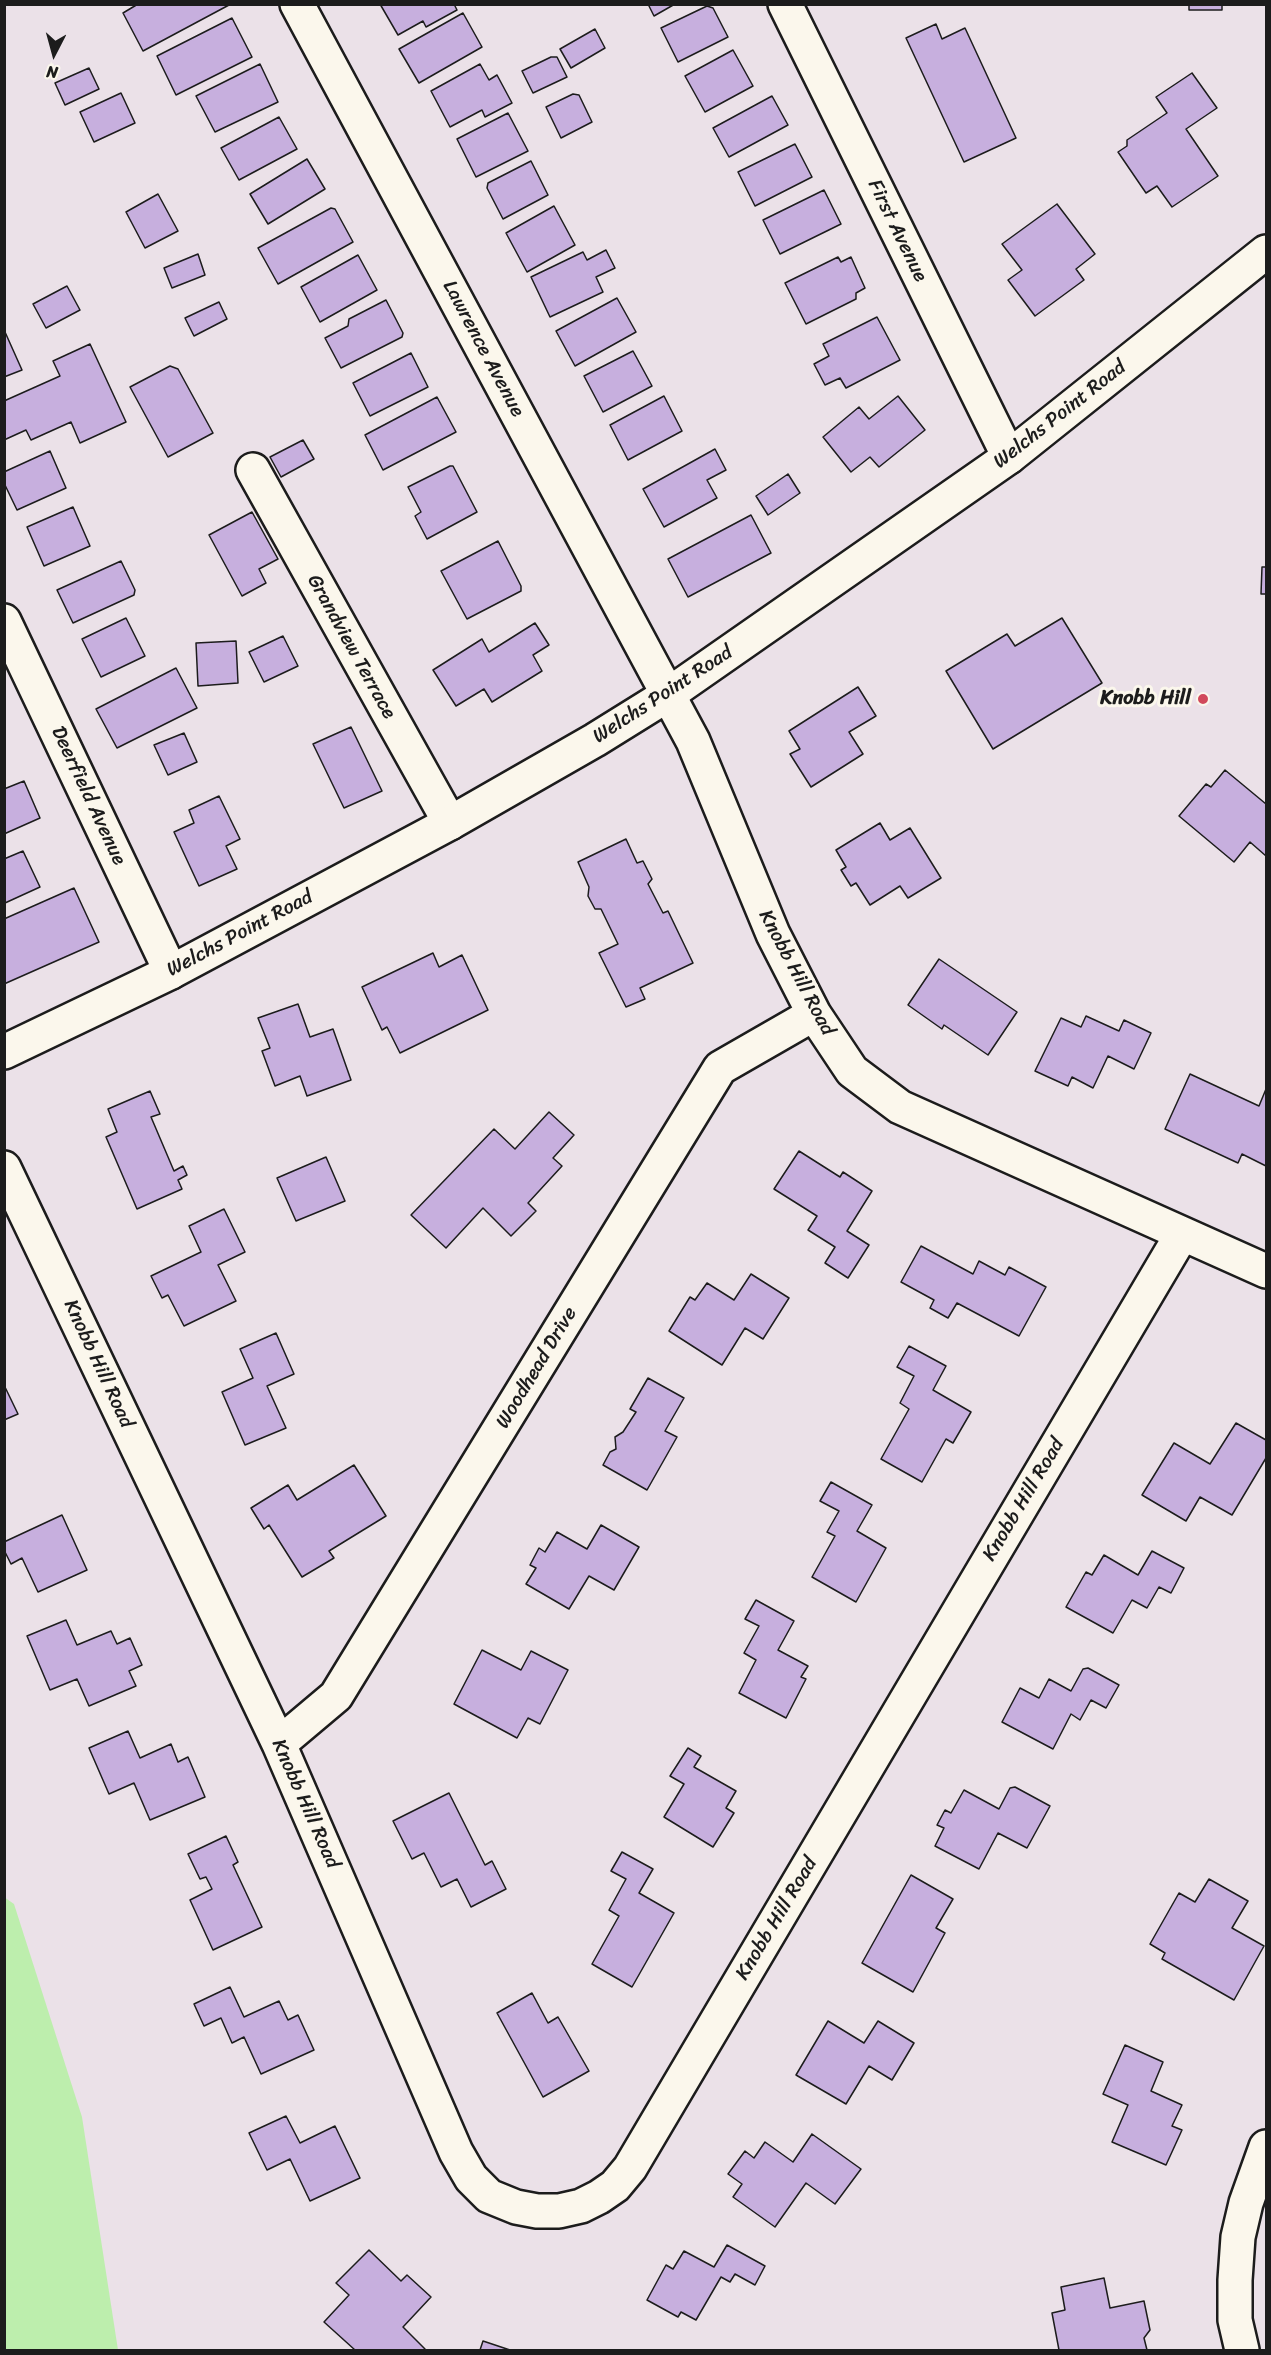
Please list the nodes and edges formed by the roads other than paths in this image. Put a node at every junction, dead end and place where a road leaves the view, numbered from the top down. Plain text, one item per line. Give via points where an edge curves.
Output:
1 (297, 4) edge
2 (784, 4) edge
3 (1266, 252) edge
4 (1009, 457) junction
5 (253, 471) dead end
6 (4, 621) edge
7 (669, 694) junction
8 (450, 824) junction
9 (171, 972) junction
10 (814, 1014) junction
11 (4, 1052) edge
12 (4, 1168) edge
13 (1182, 1234) junction
14 (1266, 1271) edge
15 (279, 1744) junction
16 (1266, 2147) edge
17 (1242, 2350) edge

1 - 7 street, Lawrence Avenue
2 - 4 street, First Avenue
3 - 4 street, Welchs Point Road
4 - 7 street, Welchs Point Road
5 - 8 street, Grandview Terrace
6 - 9 street, Deerfield Avenue
7 - 8 street, Welchs Point Road
7 - 10 street, Knobb Hill Road via 693,741 773,934
8 - 9 street, Welchs Point Road
9 - 11 street, Welchs Point Road
10 - 13 street, Knobb Hill Road via 852,1071 900,1107
10 - 15 street, Woodhead Drive via 720,1068 336,1696
12 - 15 street, Knobb Hill Road
13 - 14 street
13 - 15 street, Knobb Hill Road via 630,2168 599,2197 559,2211 537,2211 489,2196 471,2178 456,2152
16 - 17 street via 1238,2237 1235,2320

